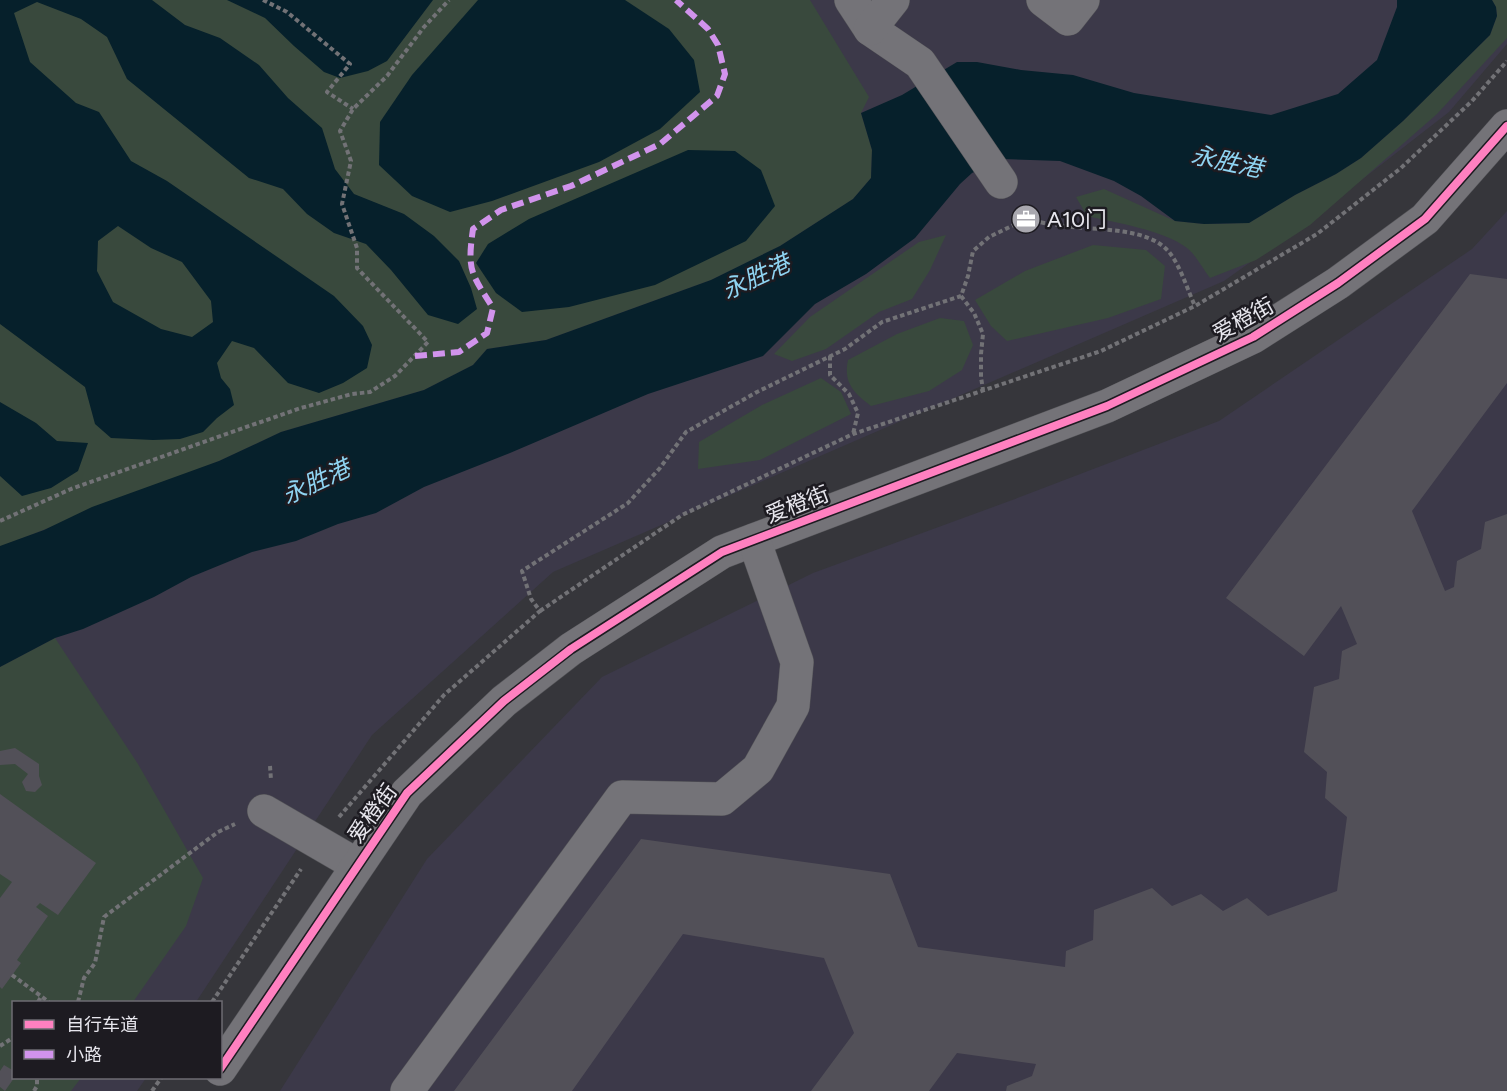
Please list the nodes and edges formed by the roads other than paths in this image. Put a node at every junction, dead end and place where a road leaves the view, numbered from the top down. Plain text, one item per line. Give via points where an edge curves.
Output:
1 (851, 0) edge
2 (893, 0) edge
3 (1043, 0) edge
4 (1083, 0) edge
5 (870, 29) junction
6 (1507, 126) edge
7 (1009, 193) road end
8 (754, 540) junction
9 (268, 800) road end
10 (357, 865) junction
11 (222, 1066) edge
12 (407, 1091) edge

1 - 5 street
2 - 5 street
3 - 4 street via 1068,19
5 - 7 street via 920,63
6 - 8 street, 爱橙街 via 1425,219 1338,283 1253,337 1107,406
8 - 10 street, 爱橙街 via 722,552 571,649 504,701 407,793
8 - 12 street via 797,662 793,706 758,770 722,799 622,796
9 - 10 street via 318,844
10 - 11 street, 爱橙街

